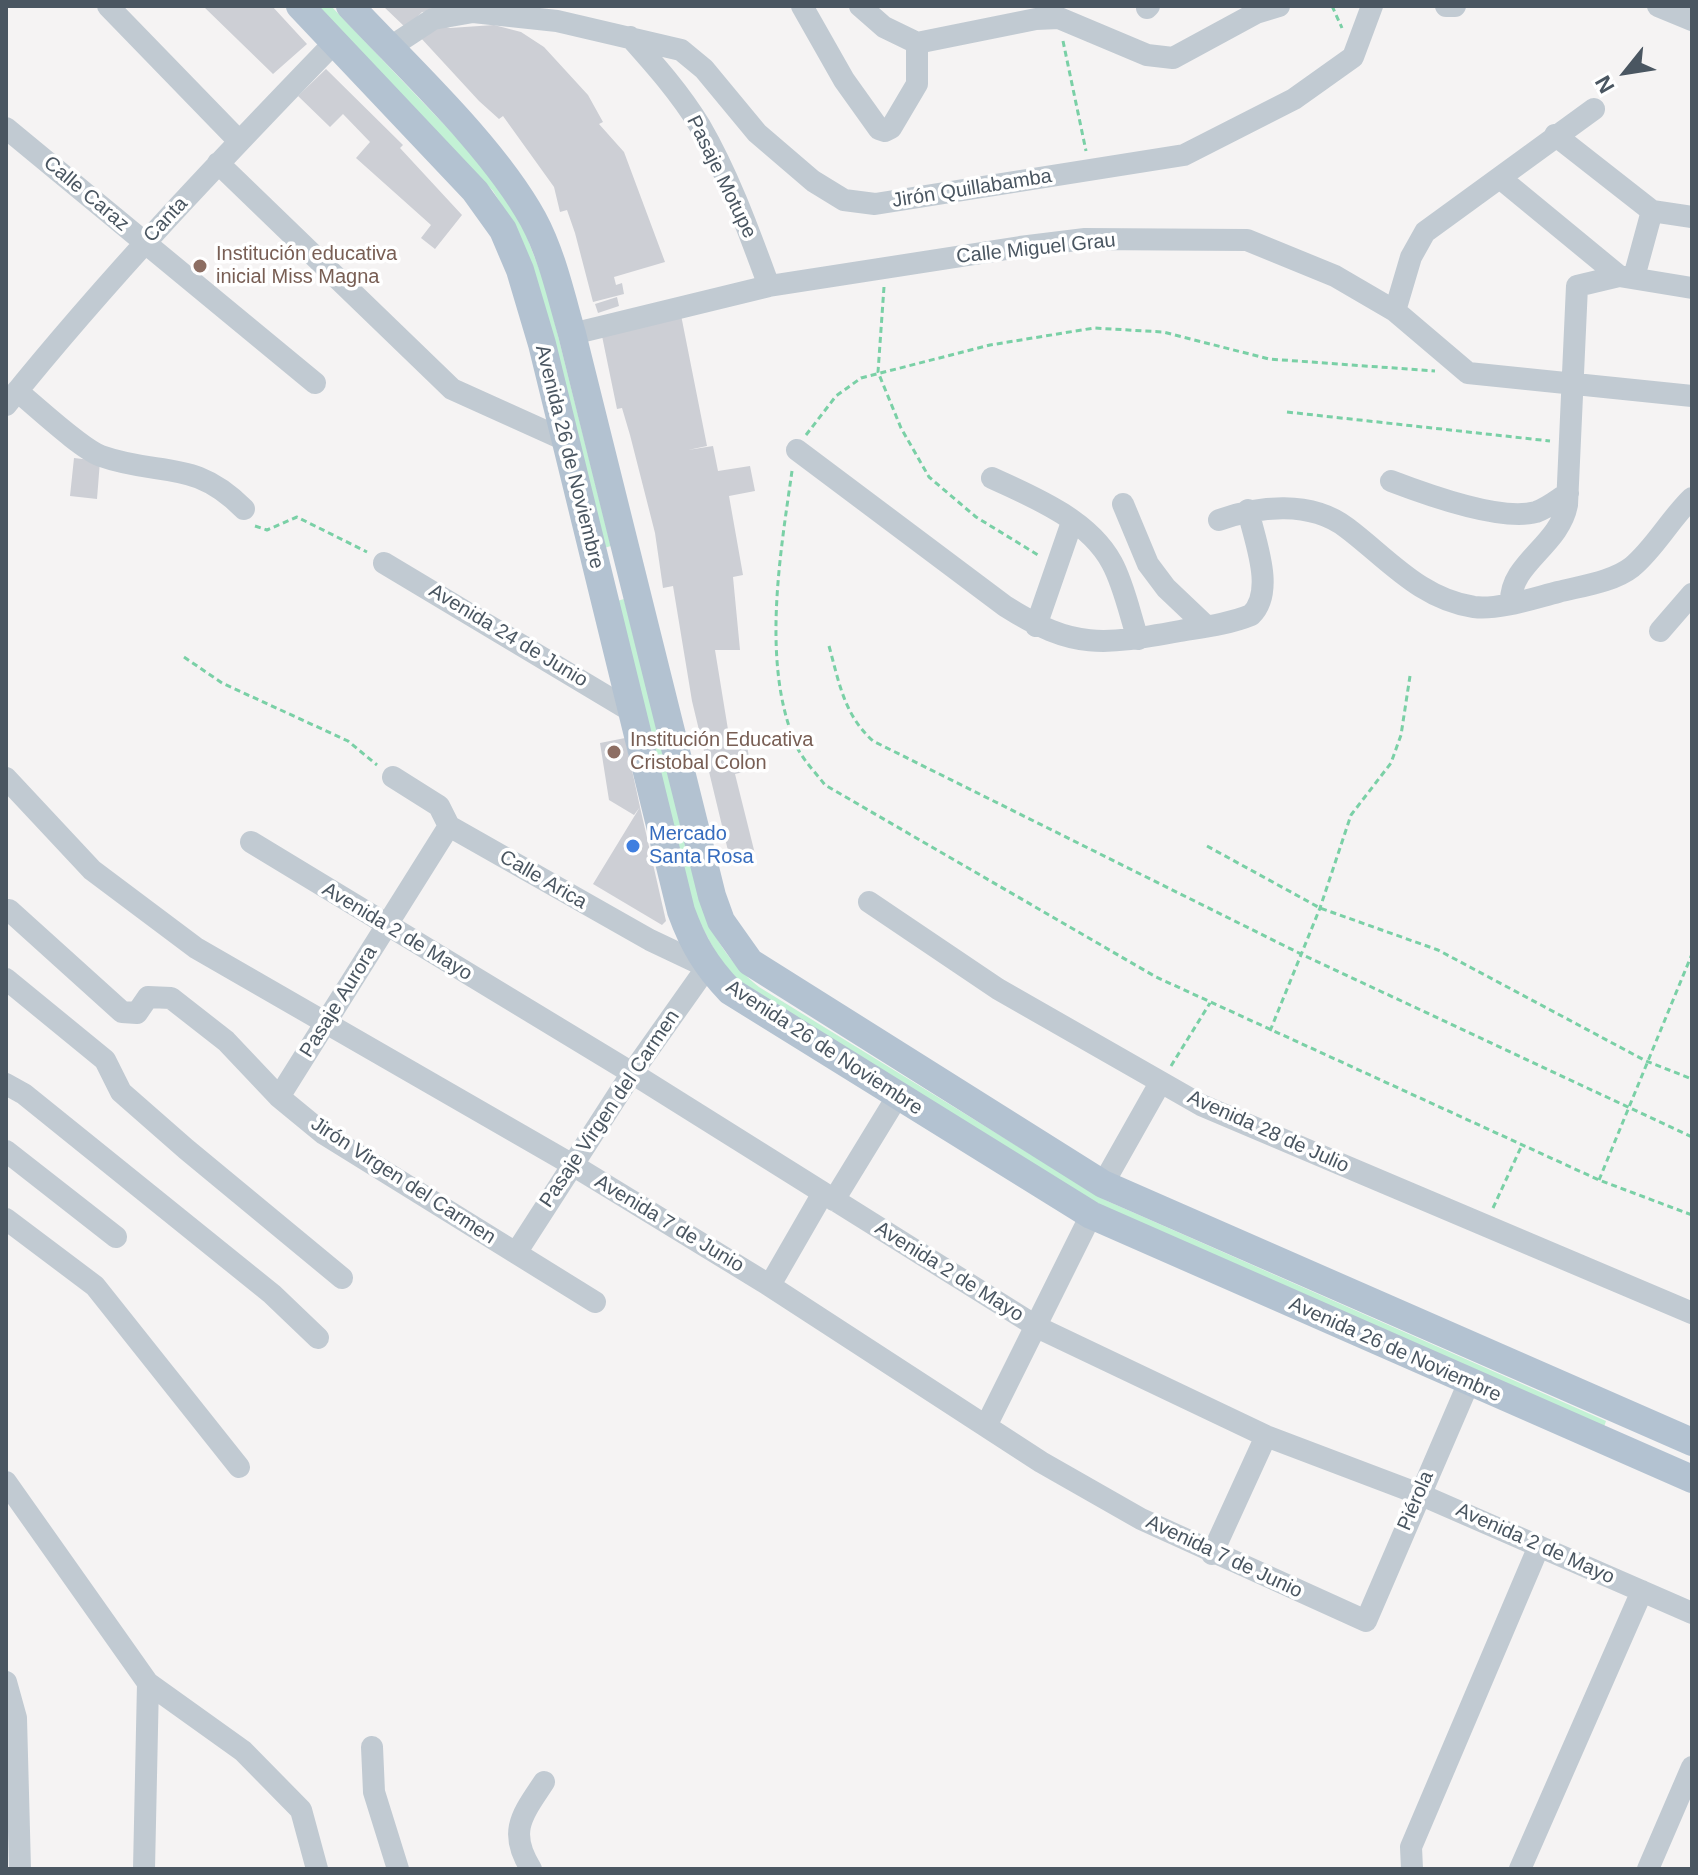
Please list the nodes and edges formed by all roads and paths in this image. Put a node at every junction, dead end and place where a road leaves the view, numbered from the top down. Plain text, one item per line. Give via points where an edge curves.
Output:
1 (108, 6) edge
2 (300, 6) edge
3 (350, 6) edge
4 (802, 6) edge
5 (860, 6) edge
6 (1279, 6) edge
7 (1372, 6) edge
8 (1446, 6) edge
9 (1455, 6) edge
10 (1658, 6) edge
11 (1059, 18) junction
12 (1692, 20) edge
13 (630, 37) junction
14 (334, 43) junction
15 (917, 43) junction
16 (389, 48) junction
17 (1594, 109) dead end
18 (6, 128) edge
19 (1555, 135) junction
20 (238, 140) junction
21 (218, 163) junction
22 (1090, 170) junction
23 (1500, 178) junction
24 (1652, 211) junction
25 (1692, 217) edge
26 (144, 243) junction
27 (886, 268) junction
28 (1626, 276) junction
29 (769, 286) junction
30 (1692, 288) edge
31 (1395, 311) junction
32 (572, 334) junction
33 (878, 372) junction
34 (1468, 373) junction
35 (315, 383) dead end
36 (1571, 385) junction
37 (1692, 396) edge
38 (12, 398) edge
39 (1287, 412) dead end
40 (565, 440) junction
41 (1569, 443) junction
42 (797, 450) junction
43 (992, 478) dead end
44 (1391, 481) dead end
45 (1568, 493) junction
46 (1692, 498) edge
47 (1123, 504) dead end
48 (244, 509) joint
49 (1248, 510) junction
50 (1219, 520) dead end
51 (1072, 522) junction
52 (384, 563) joint
53 (1056, 566) junction
54 (631, 571) junction
55 (598, 578) junction
56 (1692, 594) edge
57 (1511, 602) junction
58 (1036, 626) junction
59 (1206, 626) junction
60 (1660, 631) dead end
61 (1138, 639) junction
62 (829, 646) dead end
63 (184, 657) dead end
64 (1410, 676) dead end
65 (631, 711) junction
66 (393, 777) joint
67 (6, 778) edge
68 (449, 826) junction
69 (251, 842) dead end
70 (1207, 846) dead end
71 (869, 902) dead end
72 (1320, 908) junction
73 (9, 910) dead end
74 (387, 927) junction
75 (1301, 954) junction
76 (1692, 954) edge
77 (707, 967) junction
78 (6, 979) edge
79 (1210, 1003) junction
80 (327, 1021) junction
81 (1270, 1031) junction
82 (1646, 1061) junction
83 (632, 1073) junction
84 (1692, 1079) edge
85 (1160, 1083) junction
86 (6, 1084) edge
87 (279, 1097) junction
88 (897, 1097) junction
89 (1627, 1110) junction
90 (1692, 1137) edge
91 (1522, 1145) junction
92 (6, 1151) edge
93 (571, 1164) junction
94 (1599, 1180) junction
95 (1103, 1184) junction
96 (828, 1196) junction
97 (1091, 1215) junction
98 (1692, 1215) edge
99 (6, 1219) edge
100 (1485, 1226) junction
101 (116, 1237) dead end
102 (516, 1253) junction
103 (342, 1278) dead end
104 (770, 1285) junction
105 (595, 1302) dead end
106 (1692, 1313) edge
107 (1034, 1325) junction
108 (318, 1338) dead end
109 (1469, 1382) junction
110 (1634, 1417) junction
111 (987, 1424) junction
112 (1266, 1436) junction
113 (1692, 1442) edge
114 (1622, 1449) junction
115 (239, 1467) dead end
116 (1692, 1479) edge
117 (6, 1482) edge
118 (1419, 1494) junction
119 (1539, 1546) junction
120 (1212, 1554) junction
121 (1642, 1591) junction
122 (1692, 1613) edge
123 (1366, 1621) joint
124 (6, 1682) edge
125 (148, 1683) junction
126 (372, 1747) dead end
127 (1692, 1767) edge
128 (544, 1782) dead end
129 (20, 1869) edge
130 (144, 1869) edge
131 (317, 1869) edge
132 (398, 1869) edge
133 (531, 1869) edge
134 (1412, 1869) edge
135 (1520, 1869) edge
136 (1648, 1869) edge

1 - 20 street
2 - 14 main road, Avenida 26 de Noviembre
3 - 16 main road, Avenida 26 de Noviembre
4 - 15 street via 844,80 885,131 917,84
5 - 15 street via 884,27
6 - 11 street via 1173,58 1147,55
7 - 22 street, Jirón Quillabamba via 1353,57 1294,99 1184,155
8 - 9 street
10 - 12 street
11 - 15 street
11 - 22 path
13 - 16 street, Jirón Quillabamba via 557,21 473,12 433,19
13 - 22 street, Jirón Quillabamba via 681,50 704,69 757,133 844,200 875,204
13 - 29 street, Pasaje Motupe via 700,126 739,206
14 - 20 street, Canta
14 - 40 main road, Avenida 26 de Noviembre via 475,191 503,230 529,300
16 - 32 main road, Avenida 26 de Noviembre via 504,173 549,257
17 - 19 street
18 - 26 street, Calle Caraz
19 - 23 street
19 - 24 street
20 - 21 street, Canta
21 - 26 street, Canta
21 - 40 street via 452,389
23 - 28 street
23 - 31 street via 1425,232 1411,257
24 - 25 street
24 - 28 street
26 - 35 street, Calle Caraz
26 - 38 street, Canta
27 - 29 street, Calle Miguel Grau
27 - 31 street, Calle Miguel Grau via 1085,239 1247,240 1335,276
27 - 33 path
28 - 30 street
28 - 36 street via 1574,290
29 - 32 street, Calle Miguel Grau
31 - 34 street, Calle Miguel Grau
32 - 54 main road, Avenida 26 de Noviembre
33 - 34 path via 990,345 1094,328 1163,332 1269,359
33 - 42 path via 836,396
33 - 53 path via 929,477 976,517
34 - 36 street
36 - 37 street
36 - 41 street
38 - 48 street via 98,455 202,476
39 - 41 path
40 - 55 main road, Avenida 26 de Noviembre
41 - 45 street
42 - 58 street
42 - 79 path via 780,555 777,681 797,747 825,785
43 - 51 street
44 - 45 street via 1432,497 1517,513 1533,513
45 - 57 street via 1564,522 1514,580
46 - 57 street via 1630,569
47 - 59 street via 1148,564
48 - 52 path via 257,528 267,530 297,517
49 - 50 street
49 - 57 street via 1270,506 1307,512 1344,526 1384,562 1437,595 1475,607
49 - 59 street via 1262,573 1259,607 1238,620
51 - 53 street
51 - 61 street via 1113,564
52 - 65 street, Avenida 24 de Junio
53 - 58 street
54 - 55 main road
54 - 95 main road, Avenida 26 de Noviembre via 712,896 734,944 767,975
55 - 65 main road, Avenida 26 de Noviembre
56 - 60 street
58 - 61 street via 1071,638 1114,643
59 - 61 street
62 - 75 path via 845,706 873,741
63 - 66 path via 222,683 348,741
64 - 72 path via 1391,763 1351,815
65 - 77 main road, Avenida 26 de Noviembre via 681,911
66 - 68 street, Calle Arica via 439,806
67 - 80 street, Avenida 7 de Junio via 92,870 196,948
68 - 74 street, Pasaje Aurora
68 - 77 street, Calle Arica
69 - 74 street, Avenida 2 de Mayo
70 - 72 path
71 - 85 street, Avenida 28 de Julio via 998,989
72 - 75 path
72 - 82 path via 1438,950
73 - 87 street, Jirón Virgen del Carmen via 122,1012 137,1013 148,997 171,998 226,1041
74 - 80 street, Pasaje Aurora
74 - 83 street, Avenida 2 de Mayo
75 - 81 path
75 - 89 path
76 - 82 path
77 - 83 street, Pasaje Virgen del Carmen
77 - 88 main road, Avenida 26 de Noviembre via 751,1006
78 - 103 street via 105,1060 121,1092
79 - 81 path
79 - 85 path
80 - 87 street, Pasaje Aurora
80 - 93 street, Avenida 7 de Junio
81 - 91 path
82 - 84 path
82 - 89 path
83 - 93 street, Pasaje Virgen del Carmen
83 - 96 street, Avenida 2 de Mayo
85 - 95 street
85 - 100 street, Avenida 28 de Julio
86 - 108 street via 272,1294
87 - 102 street, Jirón Virgen del Carmen via 324,1134
88 - 96 street
88 - 97 main road, Avenida 26 de Noviembre
89 - 90 path
89 - 94 path
91 - 94 path
91 - 100 path
92 - 101 street
93 - 102 street, Pasaje Virgen del Carmen
93 - 104 street, Avenida 7 de Junio
94 - 98 path
95 - 110 main road, Avenida 26 de Noviembre
96 - 104 street
96 - 107 street, Avenida 2 de Mayo
97 - 107 street
97 - 109 main road, Avenida 26 de Noviembre
99 - 115 street via 95,1286
100 - 106 street, Avenida 28 de Julio
102 - 105 street, Jirón Virgen del Carmen
104 - 111 street, Avenida 7 de Junio
107 - 111 street
107 - 112 street, Avenida 2 de Mayo
109 - 114 main road, Avenida 26 de Noviembre
109 - 118 street, Piérola
110 - 113 main road, Avenida 26 de Noviembre
110 - 114 main road
111 - 120 street, Avenida 7 de Junio via 1079,1483
112 - 118 street, Avenida 2 de Mayo
112 - 120 street
114 - 116 main road, Avenida 26 de Noviembre
117 - 125 street
118 - 119 street, Avenida 2 de Mayo
118 - 123 street, Piérola
119 - 121 street, Avenida 2 de Mayo
119 - 134 street via 1411,1847
120 - 123 street, Avenida 7 de Junio
121 - 122 street, Avenida 2 de Mayo
121 - 135 street
124 - 129 street via 16,1718
125 - 130 street
125 - 131 street via 243,1751 301,1810
126 - 132 street via 374,1792
127 - 136 street
128 - 133 street via 519,1820 521,1846

